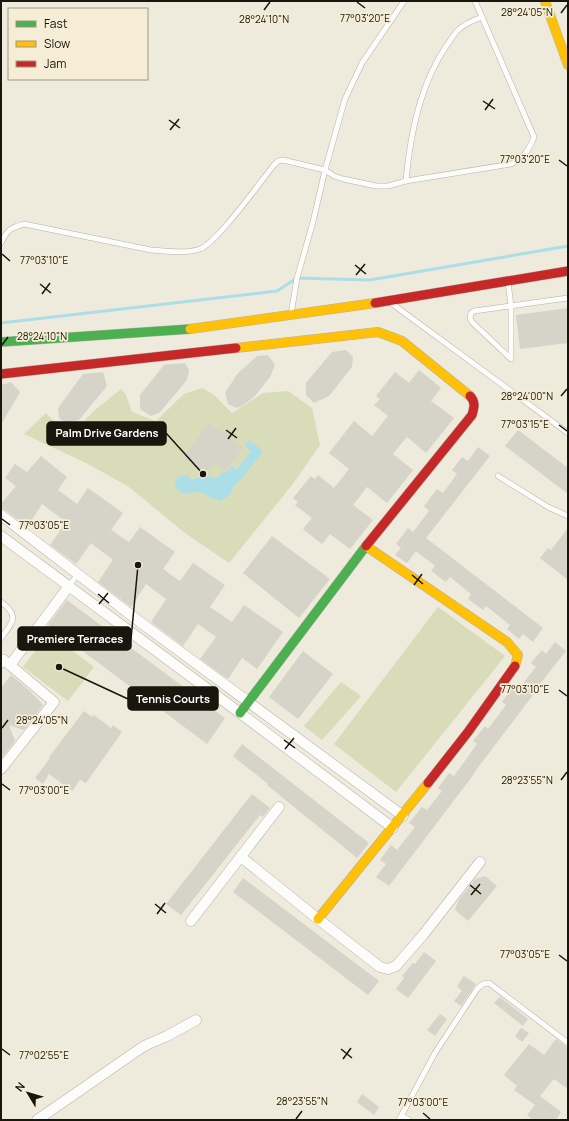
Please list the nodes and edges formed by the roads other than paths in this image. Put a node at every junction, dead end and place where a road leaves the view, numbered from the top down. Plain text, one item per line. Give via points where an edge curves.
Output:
1 (404, 1) edge
2 (475, 1) edge
3 (545, 1) edge
4 (482, 17) junction
5 (568, 65) edge
6 (325, 170) junction
7 (406, 181) junction
8 (1, 243) edge
9 (568, 271) edge
10 (508, 281) junction
11 (568, 298) edge
12 (388, 301) junction
13 (511, 306) junction
14 (291, 315) junction
15 (1, 342) edge
16 (1, 374) edge
17 (568, 433) edge
18 (498, 476) dead end
19 (1, 515) edge
20 (568, 516) edge
21 (1, 536) edge
22 (366, 546) junction
23 (78, 574) junction
24 (69, 586) junction
25 (1, 602) edge
26 (1, 638) edge
27 (5, 664) edge
28 (249, 702) junction
29 (240, 713) junction
30 (1, 769) edge
31 (279, 808) dead end
32 (403, 816) junction
33 (393, 828) junction
34 (241, 857) junction
35 (480, 862) dead end
36 (318, 919) junction
37 (191, 921) dead end
38 (196, 1020) dead end
39 (568, 1042) edge
40 (401, 1118) edge
41 (36, 1120) edge
42 (409, 1120) edge

1 - 6 lane via 362,63 345,99
2 - 4 lane
3 - 5 street
4 - 7 lane via 458,29 438,58 421,98
4 - 7 lane via 534,137 531,144 518,162
6 - 7 lane via 343,179 376,186
6 - 8 lane via 278,161 230,221 201,249 171,252 151,250 24,224 13,227
6 - 14 lane via 297,278
9 - 10 street
10 - 12 street
10 - 13 lane
11 - 13 lane
12 - 14 street
12 - 17 lane
13 - 13 lane via 474,311 470,318 510,359
14 - 15 street via 195,329
16 - 22 street via 378,332 402,340 472,398 475,406 472,415
18 - 20 lane via 548,507
19 - 23 street
21 - 24 street
22 - 28 street
22 - 32 street via 507,642 518,655 515,668
23 - 24 lane
23 - 28 street
24 - 27 street
24 - 29 street
25 - 26 lane via 13,614 14,621
27 - 30 street via 54,702
28 - 29 street
28 - 32 street
29 - 33 street
31 - 34 street
32 - 33 street
33 - 36 street
34 - 36 street
34 - 37 street
35 - 36 street via 423,935 396,966 388,969 380,967
38 - 41 street via 144,1046
39 - 40 lane via 489,983 483,984 477,989 435,1054
40 - 42 lane

